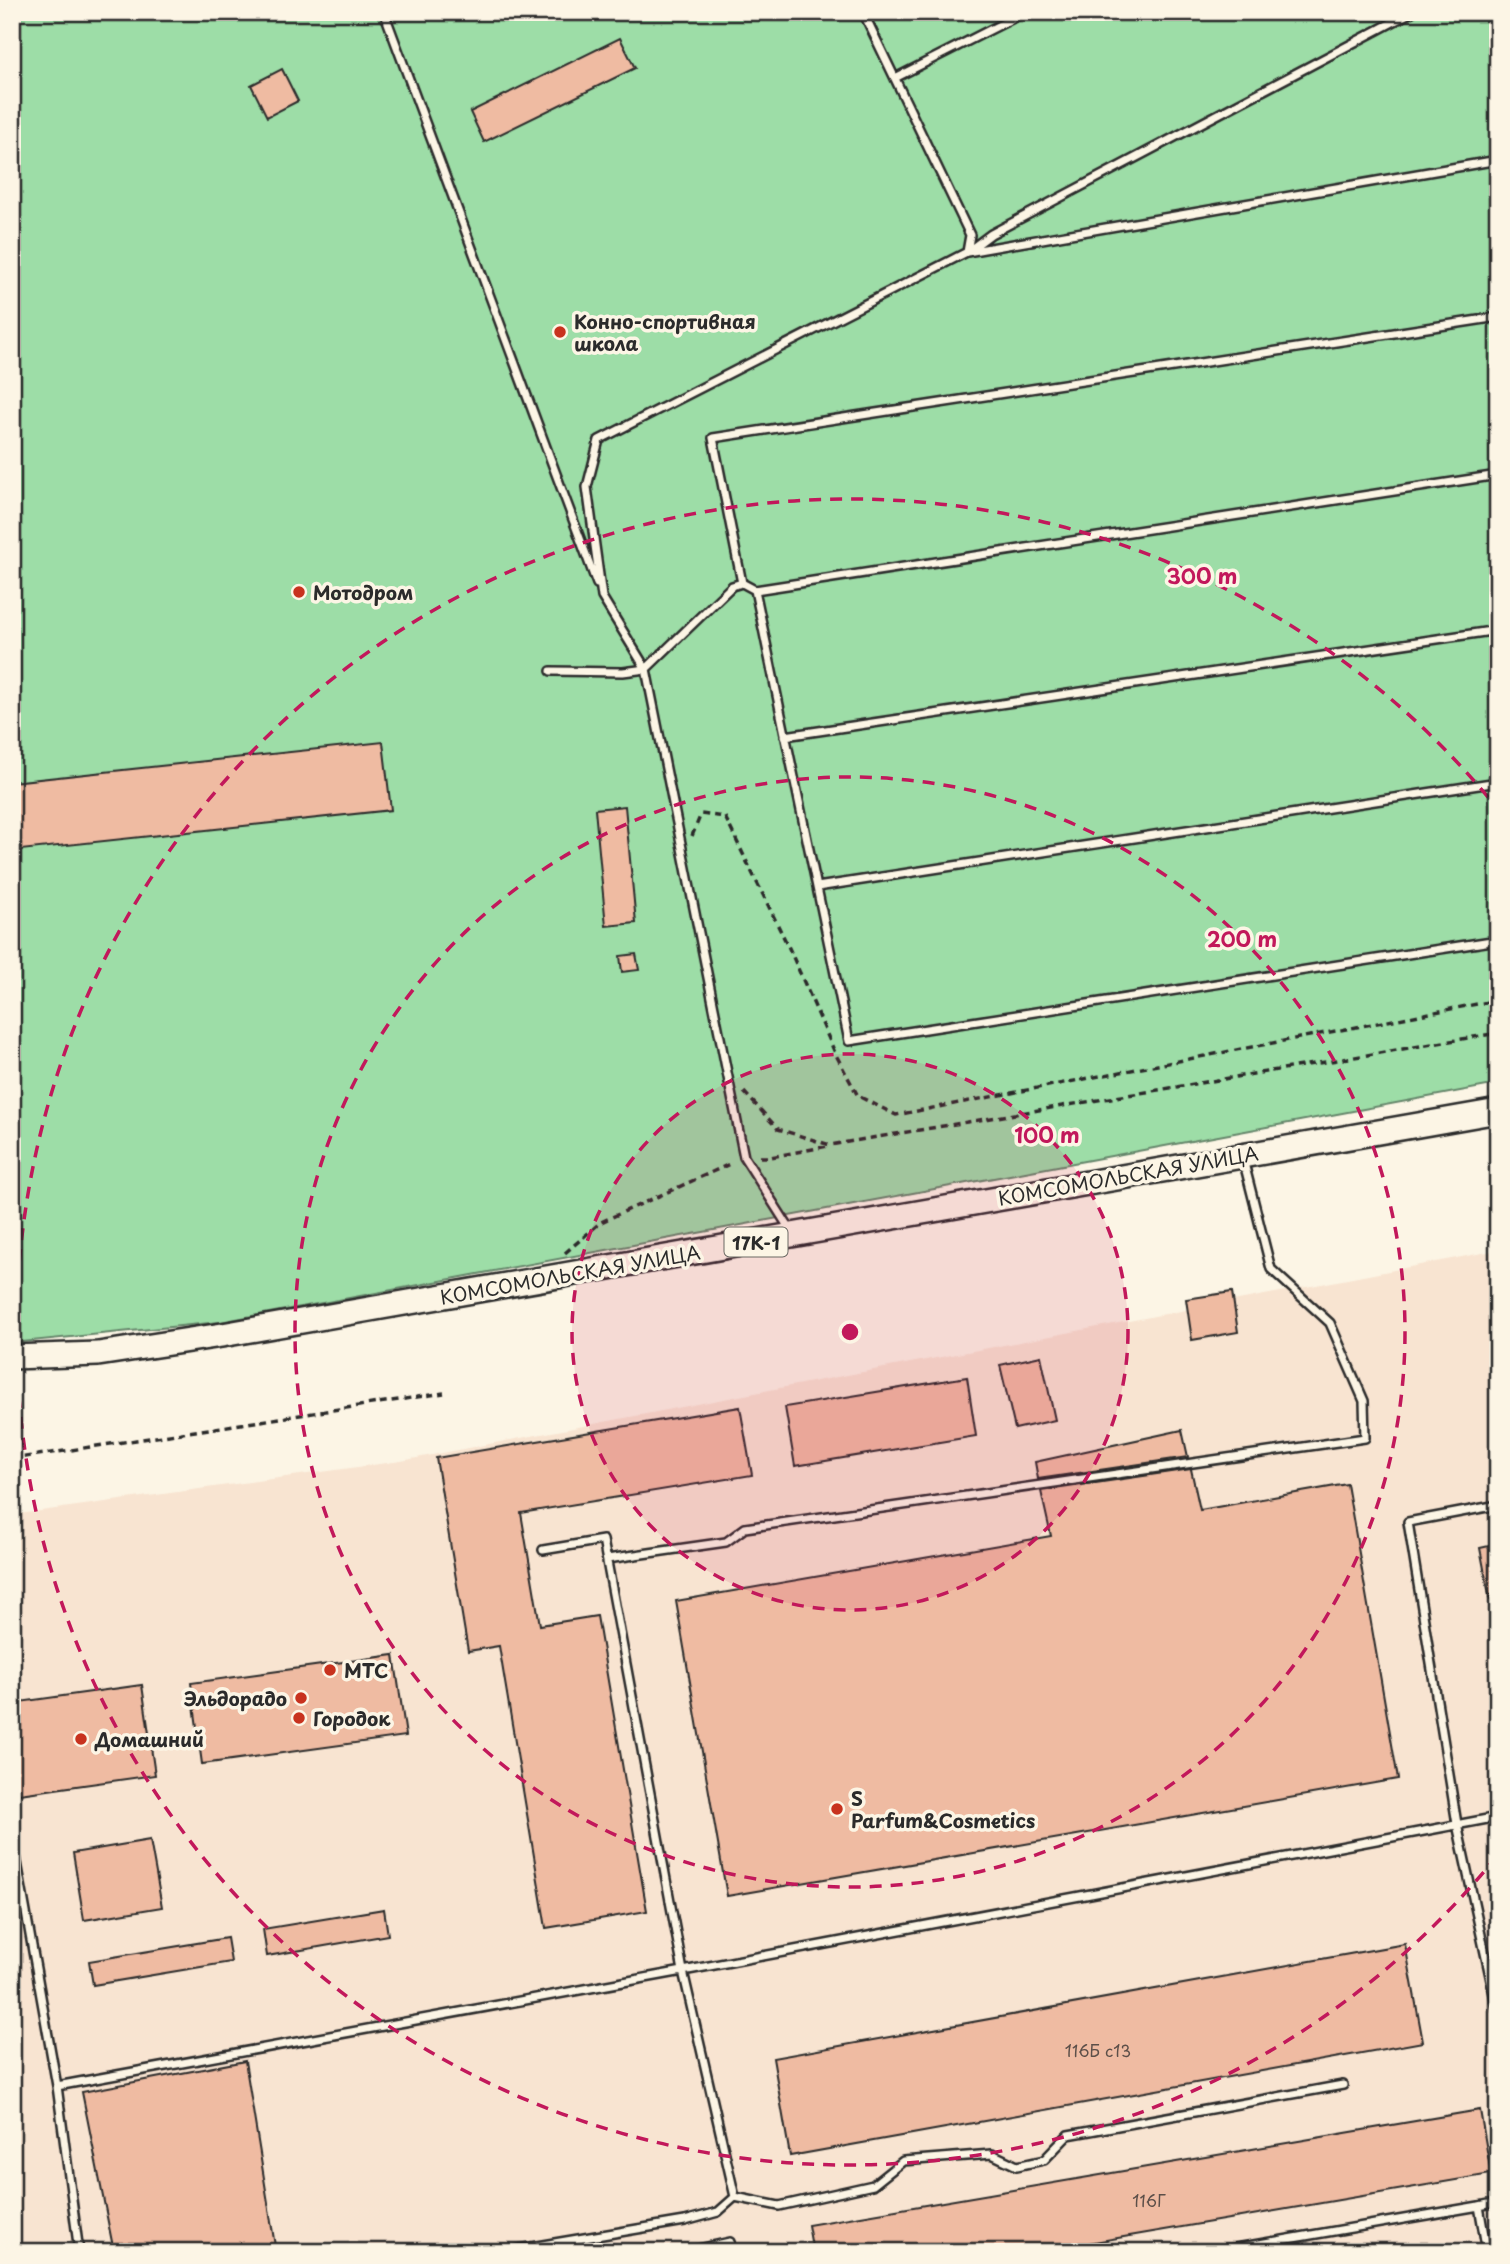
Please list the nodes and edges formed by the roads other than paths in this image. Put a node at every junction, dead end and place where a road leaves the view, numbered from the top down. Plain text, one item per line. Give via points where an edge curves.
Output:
1 (384, 12) edge
2 (863, 12) edge
3 (1025, 12) edge
4 (1412, 12) edge
5 (895, 78) junction
6 (1498, 160) edge
7 (967, 252) junction
8 (1498, 317) edge
9 (1498, 475) edge
10 (742, 583) junction
11 (755, 590) junction
12 (602, 597) junction
13 (1498, 630) edge
14 (646, 668) junction
15 (551, 671) dead end
16 (785, 736) junction
17 (1498, 782) edge
18 (817, 887) junction
19 (1498, 940) edge
20 (1498, 1111) edge
21 (1242, 1155) junction
22 (793, 1235) junction
23 (12, 1357) edge
24 (1498, 1505) edge
25 (543, 1550) dead end
26 (607, 1559) junction
27 (1498, 1817) edge
28 (1457, 1824) junction
29 (12, 1834) edge
30 (683, 1970) junction
31 (1498, 2013) edge
32 (1343, 2085) dead end
33 (57, 2087) junction
34 (735, 2197) junction
35 (1498, 2202) edge
36 (1479, 2206) junction
37 (79, 2252) edge
38 (501, 2252) edge
39 (684, 2252) edge
40 (732, 2252) edge
41 (1213, 2252) edge
42 (1487, 2252) edge

1 - 12 lane
2 - 5 lane
3 - 5 lane
4 - 7 lane via 991,234
5 - 7 lane via 970,234
6 - 7 lane
7 - 12 lane via 600,440 587,487
8 - 10 lane via 713,438
9 - 11 lane
10 - 11 lane
10 - 14 lane via 732,586
11 - 16 lane
12 - 14 lane
13 - 16 lane
14 - 15 lane
14 - 22 lane via 744,1157
16 - 18 lane
17 - 18 lane
18 - 19 lane via 849,1041
20 - 21 main road, КОМСОМОЛЬСКАЯ УЛИЦА / 17К-1
21 - 22 main road, КОМСОМОЛЬСКАЯ УЛИЦА / 17К-1
21 - 26 lane via 1271,1269 1330,1323 1364,1401 1365,1438 745,1528 726,1542
22 - 23 main road, КОМСОМОЛЬСКАЯ УЛИЦА / 17К-1 via 222,1335 98,1354
24 - 28 lane via 1408,1522
25 - 26 lane via 603,1540
26 - 30 lane
27 - 28 lane
28 - 30 lane
28 - 31 lane
29 - 33 lane
30 - 33 lane
30 - 34 lane
32 - 34 lane via 1068,2135 1044,2160 1017,2166 992,2154 903,2161 873,2185 779,2206
33 - 37 lane
34 - 38 lane via 718,2212 685,2221
35 - 36 lane
36 - 41 lane
36 - 42 lane
39 - 40 lane via 730,2242

